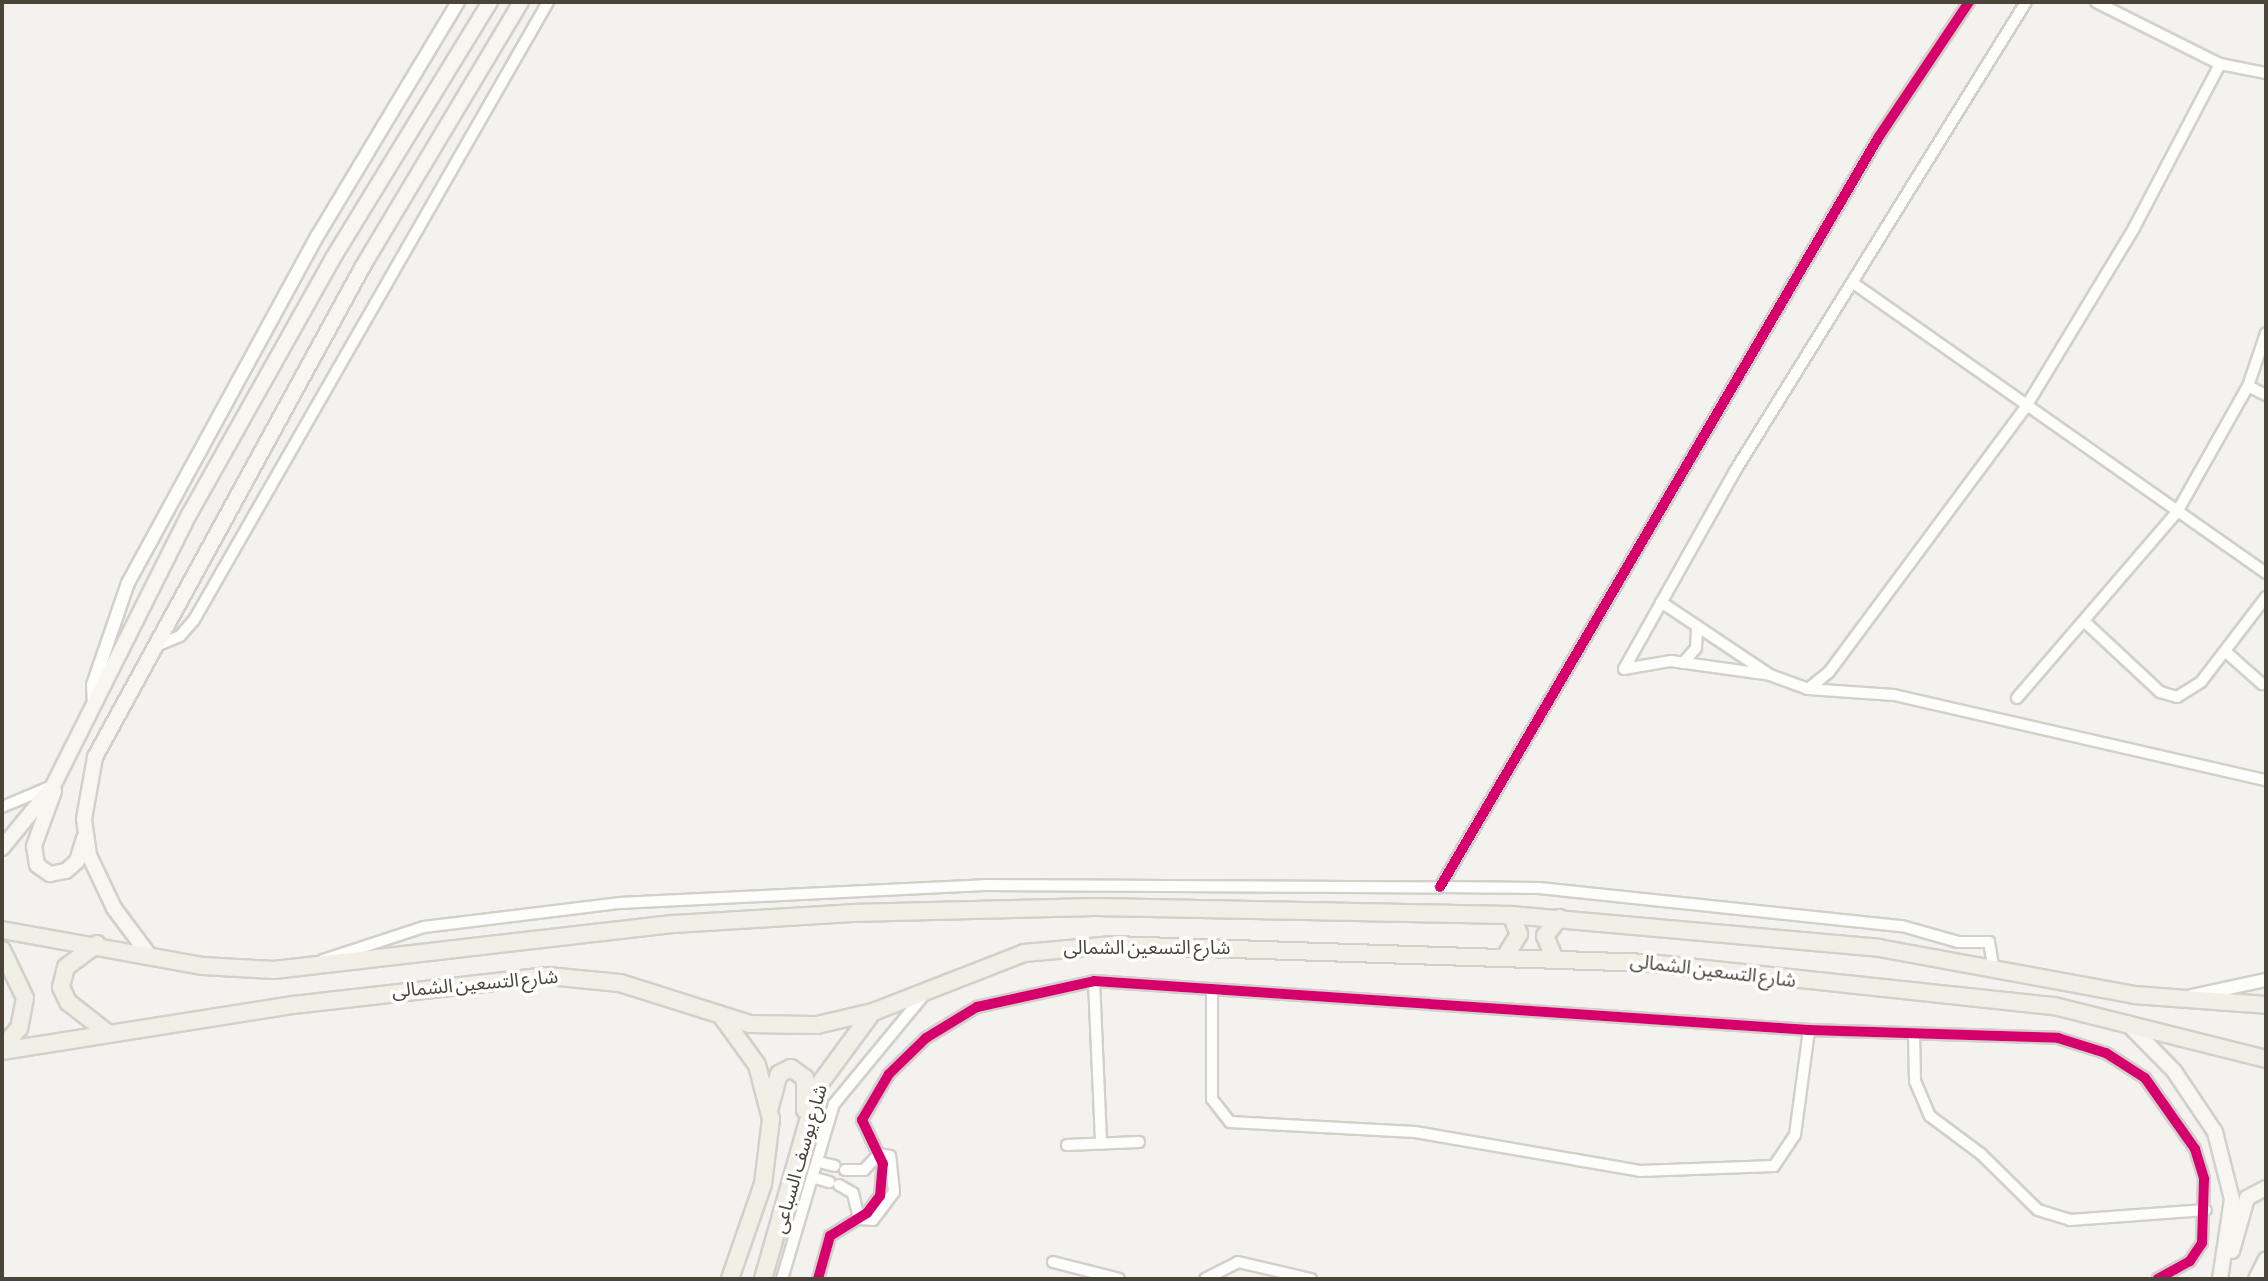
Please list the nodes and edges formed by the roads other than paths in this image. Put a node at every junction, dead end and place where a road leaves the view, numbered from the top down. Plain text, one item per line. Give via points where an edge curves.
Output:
1 (458, 2) edge
2 (490, 2) edge
3 (521, 2) edge
4 (548, 2) edge
5 (1969, 2) edge
6 (2026, 2) edge
7 (2096, 2) edge
8 (2220, 64) junction
9 (2266, 73) edge
10 (1856, 285) junction
11 (2266, 333) edge
12 (2248, 386) junction
13 (2266, 395) edge
14 (2027, 405) junction
15 (2177, 512) junction
16 (2266, 573) edge
17 (2266, 597) edge
18 (1661, 602) junction
19 (2085, 622) junction
20 (1697, 626) junction
21 (153, 648) junction
22 (2225, 651) junction
23 (1683, 663) junction
24 (1770, 675) junction
25 (2262, 684) dead end
26 (1808, 688) junction
27 (2017, 698) dead end
28 (94, 704) junction
29 (2266, 780) edge
30 (53, 786) junction
31 (2, 807) edge
32 (84, 836) junction
33 (2, 848) edge
34 (1440, 887) junction
35 (1511, 915) junction
36 (1559, 918) junction
37 (2, 930) edge
38 (97, 944) junction
39 (2, 950) edge
40 (149, 955) junction
41 (1506, 955) junction
42 (1554, 957) junction
43 (310, 967) junction
44 (1994, 969) junction
45 (1094, 981) junction
46 (2266, 981) edge
47 (930, 987) junction
48 (1212, 990) junction
49 (2172, 999) junction
50 (2266, 1005) edge
51 (873, 1012) junction
52 (723, 1018) junction
53 (2126, 1022) junction
54 (1809, 1030) junction
55 (1914, 1033) junction
56 (108, 1034) junction
57 (2, 1049) edge
58 (2266, 1059) edge
59 (770, 1107) junction
60 (808, 1115) junction
61 (1139, 1142) dead end
62 (1101, 1144) junction
63 (1067, 1145) dead end
64 (879, 1154) junction
65 (819, 1162) junction
66 (815, 1178) junction
67 (2266, 1188) edge
68 (2206, 1210) junction
69 (859, 1219) junction
70 (2265, 1261) edge
71 (1053, 1262) dead end
72 (2224, 1262) junction
73 (1084, 1275) edge
74 (730, 1279) edge
75 (763, 1279) edge
76 (782, 1279) edge
77 (818, 1279) edge
78 (1119, 1279) edge
79 (1205, 1279) edge
80 (1311, 1279) edge
81 (2159, 1279) edge
82 (2220, 1279) edge
83 (2256, 1279) edge
84 (2265, 1279) edge

1 - 28 street via 345,187 171,501 116,612 93,685
2 - 28 main road via 332,258
3 - 21 main road via 363,265
4 - 21 street via 194,620 180,636
5 - 34 street via 1878,138
6 - 10 street
7 - 8 street
8 - 9 street
8 - 14 street via 2146,206
10 - 14 street
10 - 18 street
11 - 12 street
12 - 13 street
12 - 15 street
14 - 15 street
14 - 26 street via 1829,672
15 - 16 street
15 - 19 street
17 - 22 street
18 - 20 street
18 - 23 street via 1624,669
19 - 22 street via 2168,696 2194,690
19 - 27 street
20 - 23 street via 1696,648
20 - 24 street
21 - 32 main road via 95,757
22 - 25 street
23 - 24 street
24 - 26 street
26 - 29 street via 1894,695
28 - 30 main road
30 - 31 street
30 - 32 main road via 34,846 37,865 50,874 66,871 77,861
30 - 33 main road
32 - 40 main road via 105,891
34 - 43 street via 985,885 619,903 424,927 353,946
34 - 44 street via 1566,890 1902,926 1958,942 1990,942
35 - 36 main road, شارع التسعين الشمالى
35 - 41 main road via 1519,934
35 - 43 main road, شارع التسعين الشمالى via 1094,906 852,913 674,924
36 - 42 main road via 1545,936
36 - 44 main road, شارع التسعين الشمالى via 1879,948
37 - 38 main road, شارع التسعين الشمالى
38 - 40 main road, شارع التسعين الشمالى
38 - 56 main road via 66,967 61,986 68,1002
39 - 57 main road via 19,973 25,998 19,1028
40 - 43 main road, شارع التسعين الشمالى via 244,970
41 - 42 main road, شارع التسعين الشمالى
41 - 47 main road, شارع التسعين الشمالى via 1077,946 1006,958
42 - 53 main road, شارع التسعين الشمالى via 2031,1003
44 - 49 main road, شارع التسعين الشمالى
45 - 48 street
45 - 62 street
45 - 64 street via 1006,997 926,1038 889,1074 865,1111 862,1128
46 - 49 street
47 - 51 main road, شارع التسعين الشمالى
47 - 65 street via 846,1083 829,1115
48 - 54 street
48 - 54 street via 1212,1099 1230,1122 1415,1132 1640,1171 1774,1166 1794,1135
49 - 50 main road, شارع التسعين الشمالى
51 - 52 main road, شارع التسعين الشمالى via 800,1026
51 - 60 main road, شارع يوسف السباعى via 829,1066
52 - 56 main road, شارع التسعين الشمالى via 620,982 548,976 409,989
52 - 59 main road, شارع يوسف السباعى via 757,1065
53 - 58 main road, شارع التسعين الشمالى
53 - 72 main road via 2174,1071 2215,1132 2232,1199
54 - 55 street
55 - 68 street via 2058,1038 2106,1053 2144,1078 2178,1118 2195,1149
55 - 68 street via 1914,1081 1930,1116 1981,1154 2038,1210 2070,1220
56 - 57 main road, شارع التسعين الشمالى
59 - 60 main road via 779,1074 796,1069 805,1078
59 - 74 main road, شارع يوسف السباعى via 763,1184
60 - 75 main road, شارع يوسف السباعى
61 - 62 street
62 - 63 street
64 - 65 street via 864,1170
64 - 69 street via 880,1196
65 - 66 street
66 - 69 street via 853,1193
66 - 76 street
67 - 72 main road via 2247,1198 2238,1239
68 - 81 street via 2196,1254
69 - 77 street via 825,1242
70 - 83 main road
70 - 84 street
71 - 73 street
72 - 82 main road
73 - 78 street
79 - 80 street via 1237,1262

